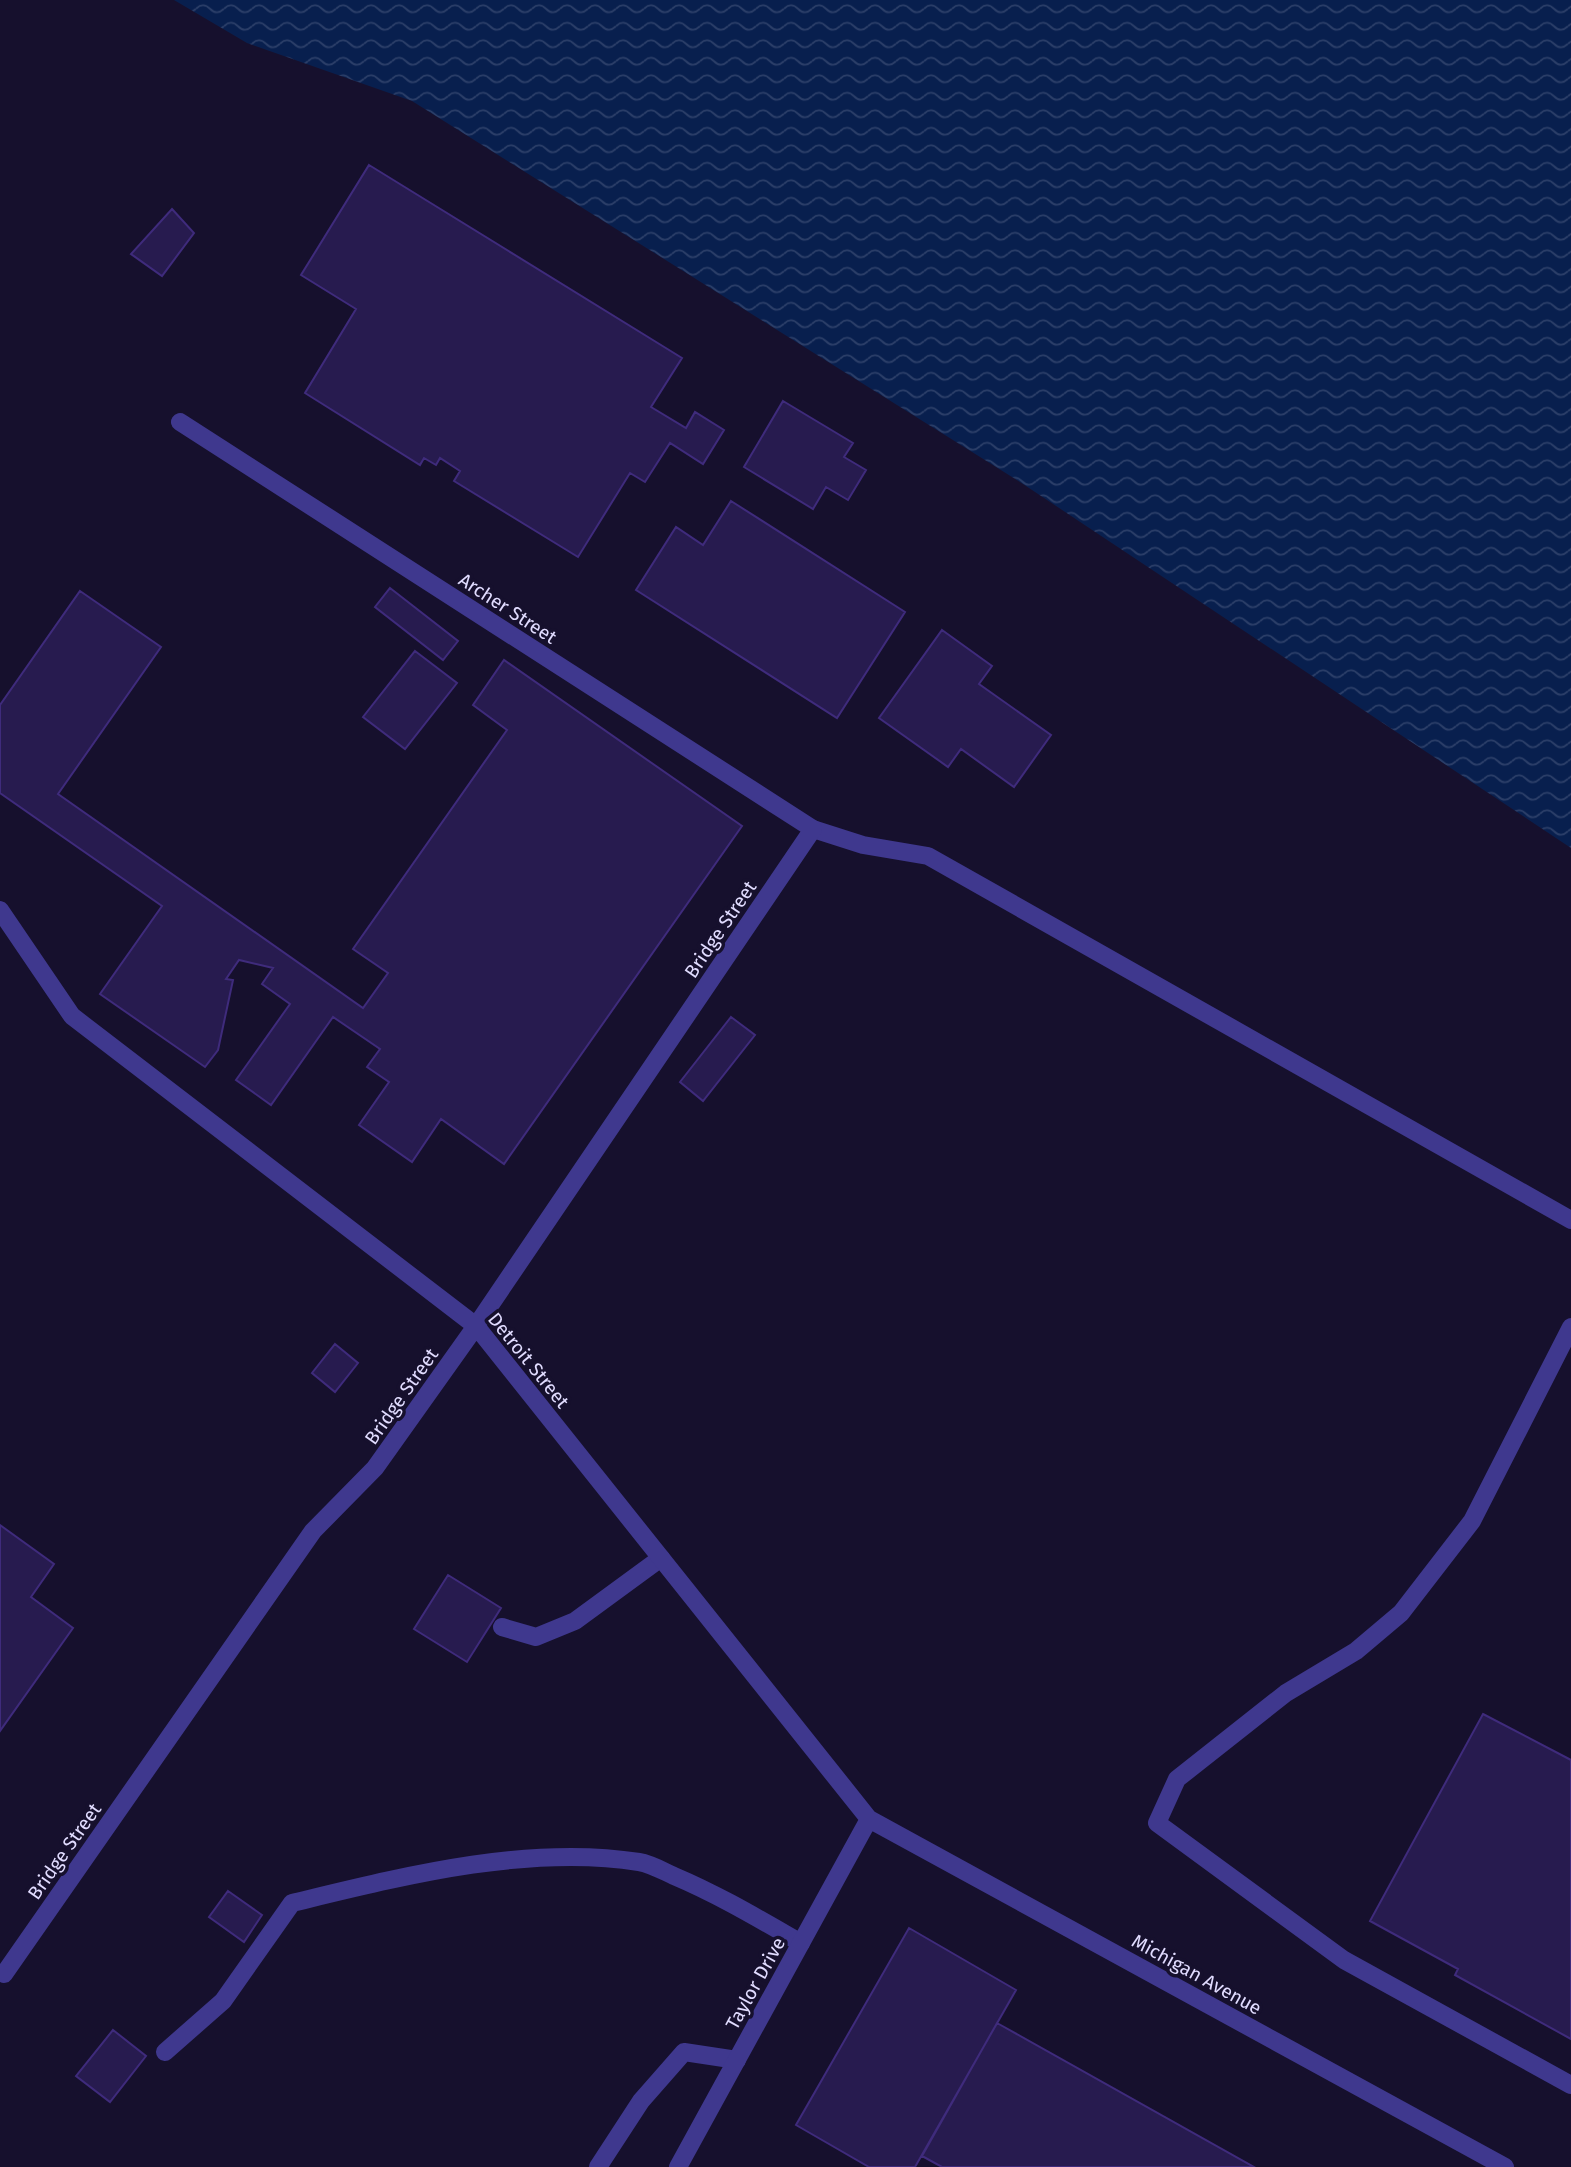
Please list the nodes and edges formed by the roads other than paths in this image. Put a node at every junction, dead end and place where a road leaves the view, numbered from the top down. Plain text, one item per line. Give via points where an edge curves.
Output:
1 (180, 422) dead end
2 (813, 829) junction
3 (0, 910) edge
4 (1571, 1220) edge
5 (476, 1326) junction
6 (1571, 1327) edge
7 (661, 1558) junction
8 (502, 1627) dead end
9 (869, 1819) junction
10 (801, 1943) junction
11 (4, 1973) dead end
12 (165, 2052) dead end
13 (737, 2060) junction
14 (1571, 2085) edge
15 (598, 2167) edge
16 (678, 2167) edge
17 (1505, 2167) edge

1 - 2 street, Archer Street
2 - 4 street, Archer Street via 863,845 928,856
2 - 5 street, Bridge Street
3 - 5 street, Detroit Street via 72,1016
5 - 7 street, Detroit Street
5 - 11 street, Bridge Street via 375,1468 313,1531
6 - 14 street via 1472,1521 1409,1604 1356,1651 1286,1693 1177,1779 1157,1823 1344,1960
7 - 8 street via 575,1621 536,1637
7 - 9 street, Detroit Street
9 - 10 street, Taylor Drive
9 - 17 street, Michigan Avenue
10 - 12 street via 716,1893 641,1862 558,1857 474,1865 292,1903 223,2001
10 - 13 street, Taylor Drive
13 - 15 street via 684,2052 641,2101
13 - 16 street, Taylor Drive

